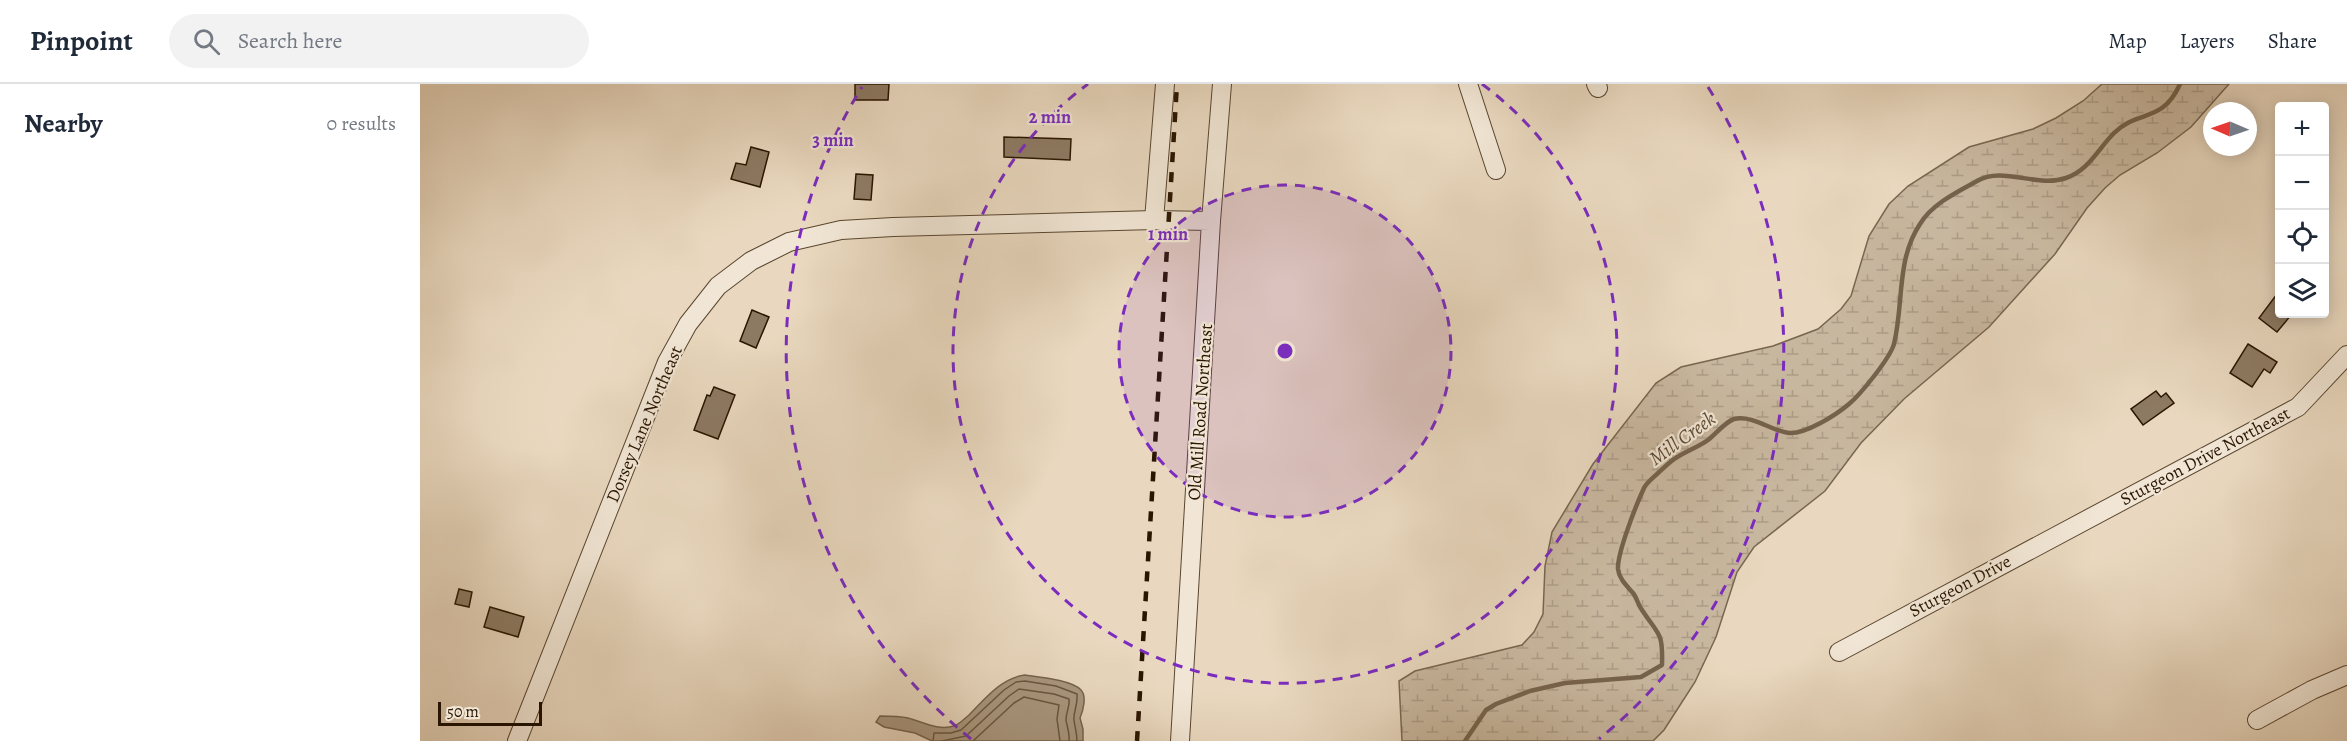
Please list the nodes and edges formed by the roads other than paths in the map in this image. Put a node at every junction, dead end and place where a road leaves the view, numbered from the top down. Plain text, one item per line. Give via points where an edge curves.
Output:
1 (1165, 84) edge
2 (1222, 84) edge
3 (1468, 84) edge
4 (1496, 170) dead end
5 (1154, 220) junction
6 (1211, 221) junction
7 (2347, 355) edge
8 (2081, 521) joint
9 (1839, 652) dead end
10 (2347, 675) edge
11 (2257, 720) dead end
12 (517, 741) edge
13 (1180, 741) edge

1 - 5 street
2 - 6 street, Old Mill Road Northeast
3 - 4 street
5 - 6 street, Dorsey Lane Northeast
5 - 12 street, Dorsey Lane Northeast via 841,230 789,242 751,261 718,286 688,324 667,362
6 - 13 street, Old Mill Road Northeast
7 - 8 street, Sturgeon Drive Northeast via 2298,407
8 - 9 street, Sturgeon Drive
10 - 11 street

